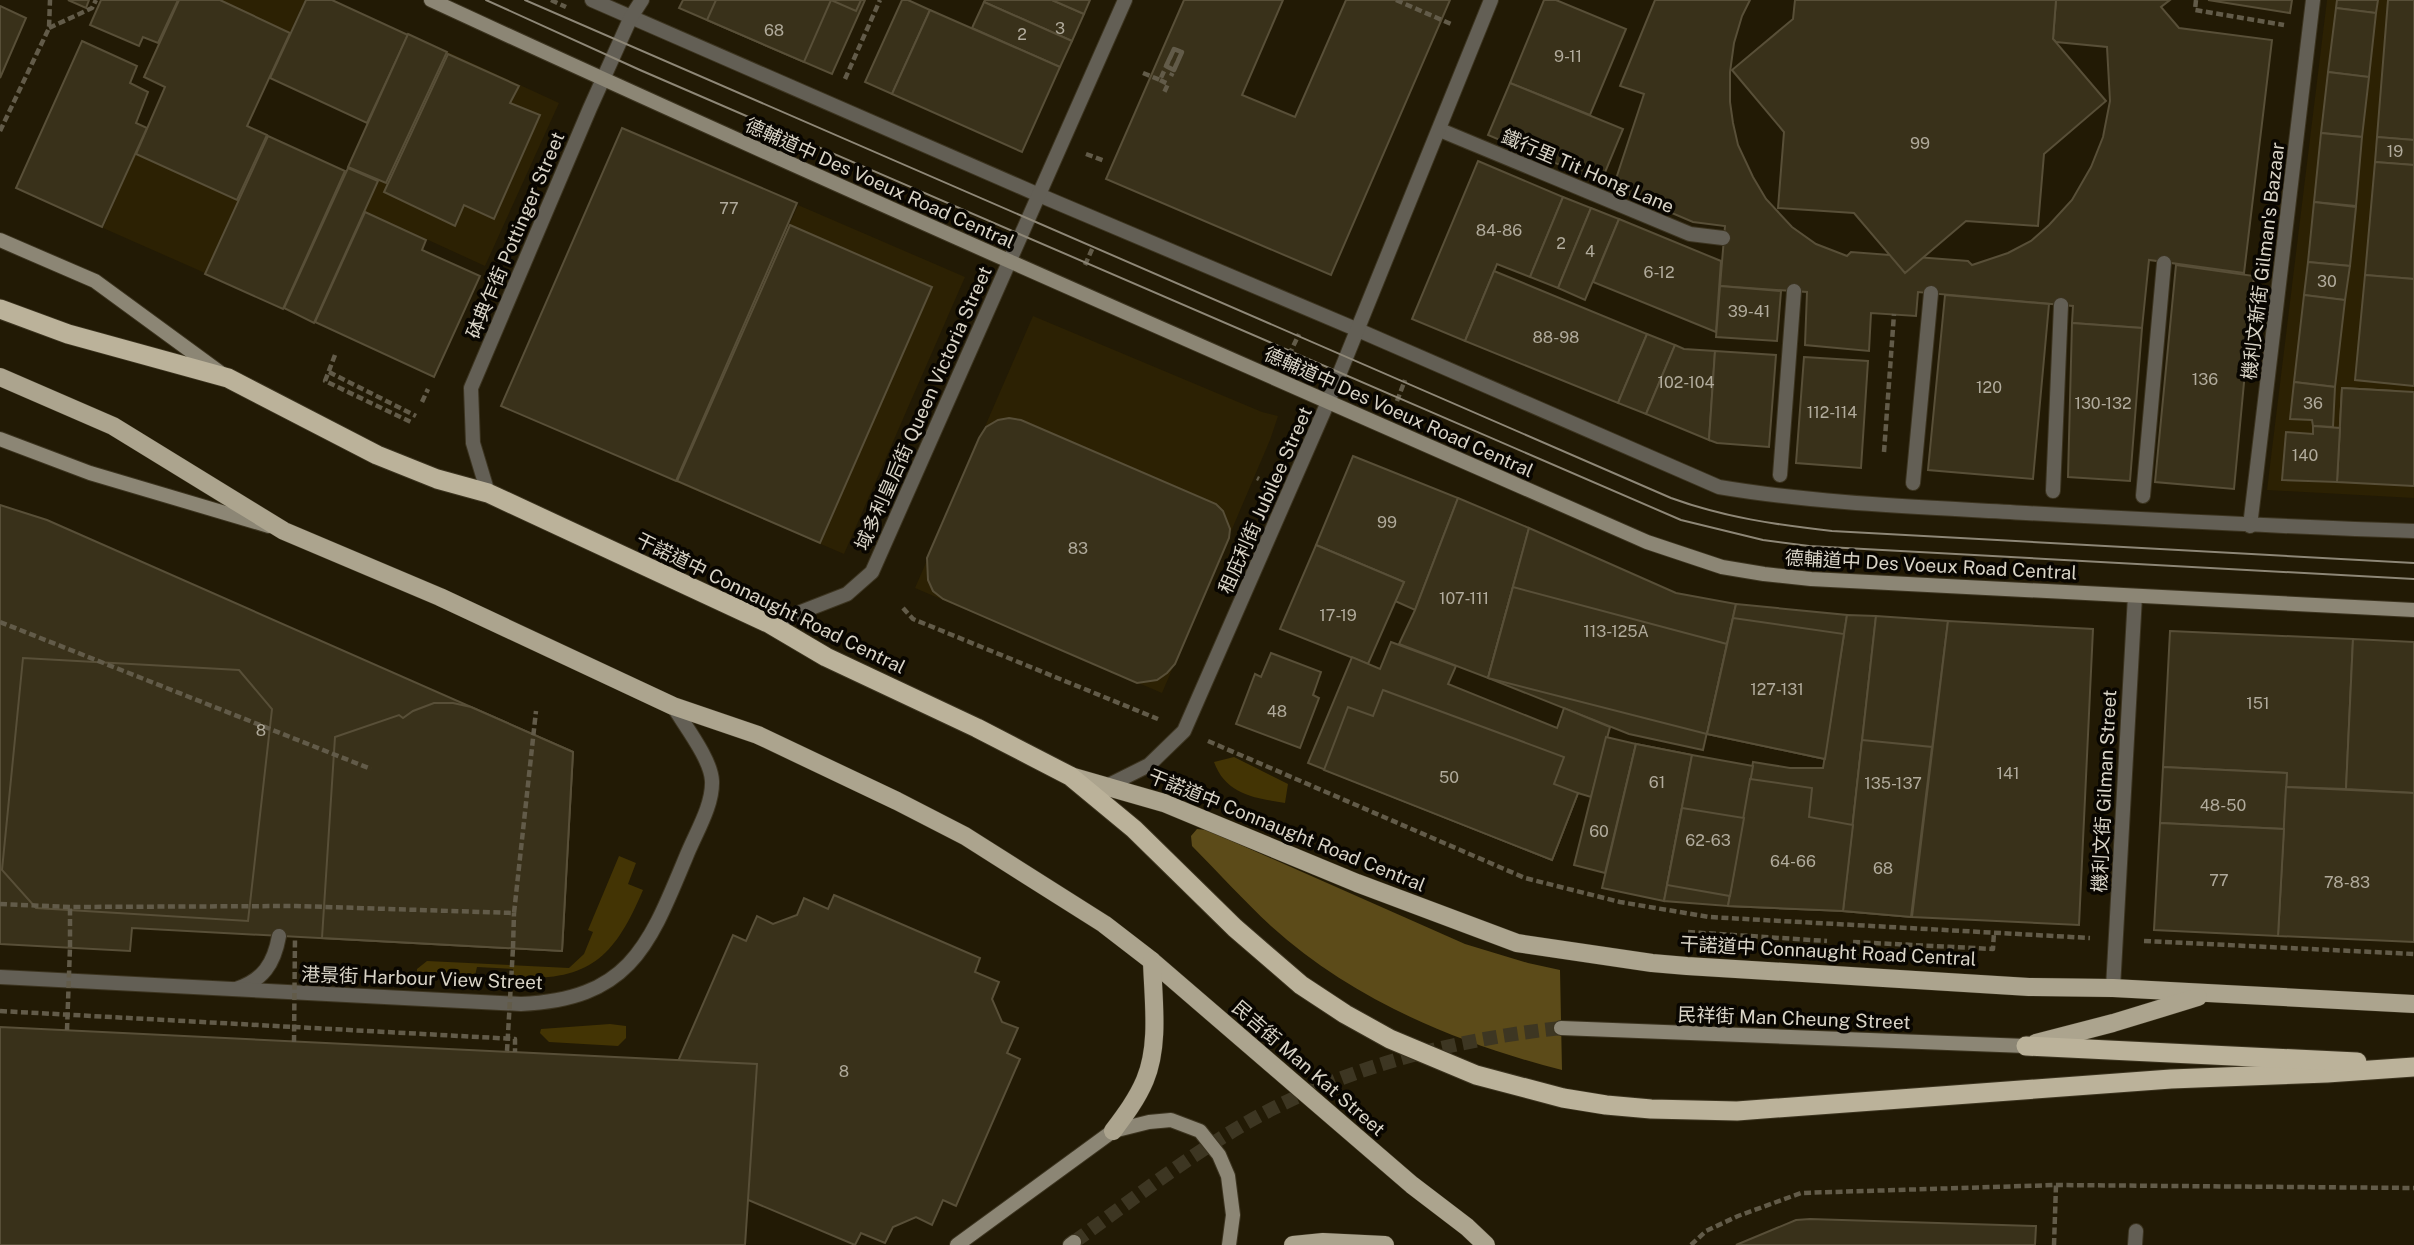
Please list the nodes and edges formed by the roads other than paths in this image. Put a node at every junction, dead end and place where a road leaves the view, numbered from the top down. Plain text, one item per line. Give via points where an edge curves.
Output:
1 (431, 0) edge
2 (592, 0) edge
3 (642, 0) edge
4 (1125, 0) edge
5 (1491, 0) edge
6 (2313, 0) edge
7 (631, 18) junction
8 (604, 80) junction
9 (1440, 130) junction
10 (1039, 195) junction
11 (1723, 238) dead end
12 (0, 240) edge
13 (1009, 262) junction
14 (2164, 263) dead end
15 (1794, 291) dead end
16 (1931, 293) dead end
17 (2061, 305) dead end
18 (0, 309) edge
19 (1358, 331) junction
20 (0, 377) edge
21 (228, 378) junction
22 (1328, 402) junction
23 (0, 439) edge
24 (1780, 475) dead end
25 (1913, 483) dead end
26 (2053, 491) dead end
27 (488, 493) junction
28 (2143, 496) dead end
29 (2250, 526) junction
30 (284, 531) junction
31 (2414, 531) edge
32 (2135, 596) junction
33 (2414, 610) edge
34 (770, 624) junction
35 (673, 706) junction
36 (1070, 776) junction
37 (1109, 785) junction
38 (279, 936) dead end
39 (1152, 961) junction
40 (0, 977) edge
41 (2113, 988) junction
42 (235, 990) junction
43 (2208, 994) junction
44 (2414, 1004) edge
45 (1561, 1028) tunnel mouth
46 (2026, 1046) junction
47 (2414, 1067) edge
48 (1113, 1131) junction
49 (957, 1245) edge
50 (1228, 1245) edge
51 (1293, 1245) edge
52 (1385, 1245) edge
53 (1486, 1245) edge

1 - 8 main road, 德輔道中 Des Voeux Road Central
2 - 7 street
3 - 7 street, 砵典乍街 Pottinger Street
4 - 10 street, 域多利皇后街 Queen Victoria Street
5 - 9 street, 租庇利街 Jubilee Street
6 - 29 street, 機利文新街 Gilman's Bazaar
7 - 8 street, 砵典乍街 Pottinger Street
7 - 10 street
8 - 13 main road, 德輔道中 Des Voeux Road Central
8 - 27 street, 砵典乍街 Pottinger Street via 471,388 472,443
9 - 11 street, 鐵行里 Tit Hong Lane via 1690,234
9 - 19 street, 租庇利街 Jubilee Street
10 - 13 street, 域多利皇后街 Queen Victoria Street
10 - 19 street
12 - 21 main road, 干諾道中 Connaught Road Central via 95,281
13 - 22 main road, 德輔道中 Des Voeux Road Central
13 - 34 street, 域多利皇后街 Queen Victoria Street via 872,572 847,594
14 - 28 street
15 - 24 street
16 - 25 street
17 - 26 street
18 - 21 highway, 干諾道中 Connaught Road Central via 68,334
19 - 22 street, 租庇利街 Jubilee Street
19 - 29 street via 1718,487 1778,497
20 - 30 main road via 113,426
21 - 27 highway, 干諾道中 Connaught Road Central via 377,455 437,480
22 - 32 main road, 德輔道中 Des Voeux Road Central via 1647,542 1722,567 1811,579
22 - 37 street, 租庇利街 Jubilee Street via 1184,731 1149,765
23 - 30 main road via 90,473
27 - 34 highway, 干諾道中 Connaught Road Central
29 - 31 street
30 - 35 main road via 440,597
32 - 33 main road, 德輔道中 Des Voeux Road Central
32 - 41 street, 機利文街 Gilman Street
34 - 36 highway, 干諾道中 Connaught Road Central via 826,657
35 - 39 main road, 民吉街 Man Kat Street via 758,735 965,836 1104,924
35 - 42 street, 港景街 Harbour View Street via 705,759 712,781 709,802 644,948 597,988 547,1003 521,1004
36 - 37 main road, 干諾道中 Connaught Road Central
36 - 47 highway via 1135,829 1235,928 1301,985 1345,1014 1446,1064 1563,1098 1663,1110 1737,1111 2171,1079
37 - 41 main road, 干諾道中 Connaught Road Central via 1517,943 1652,963 2029,987
38 - 42 street via 265,972
39 - 48 main road via 1153,1035 1146,1078
39 - 53 main road, 民吉街 Man Kat Street
40 - 42 street, 港景街 Harbour View Street
41 - 43 main road, 干諾道中 Connaught Road Central
43 - 44 main road, 干諾道中 Connaught Road Central
43 - 46 main road
45 - 46 main road, 民祥街 Man Cheung Street
46 - 47 highway
48 - 49 main road
48 - 50 main road via 1171,1120 1200,1131 1219,1154 1228,1176 1233,1215
51 - 52 main road

